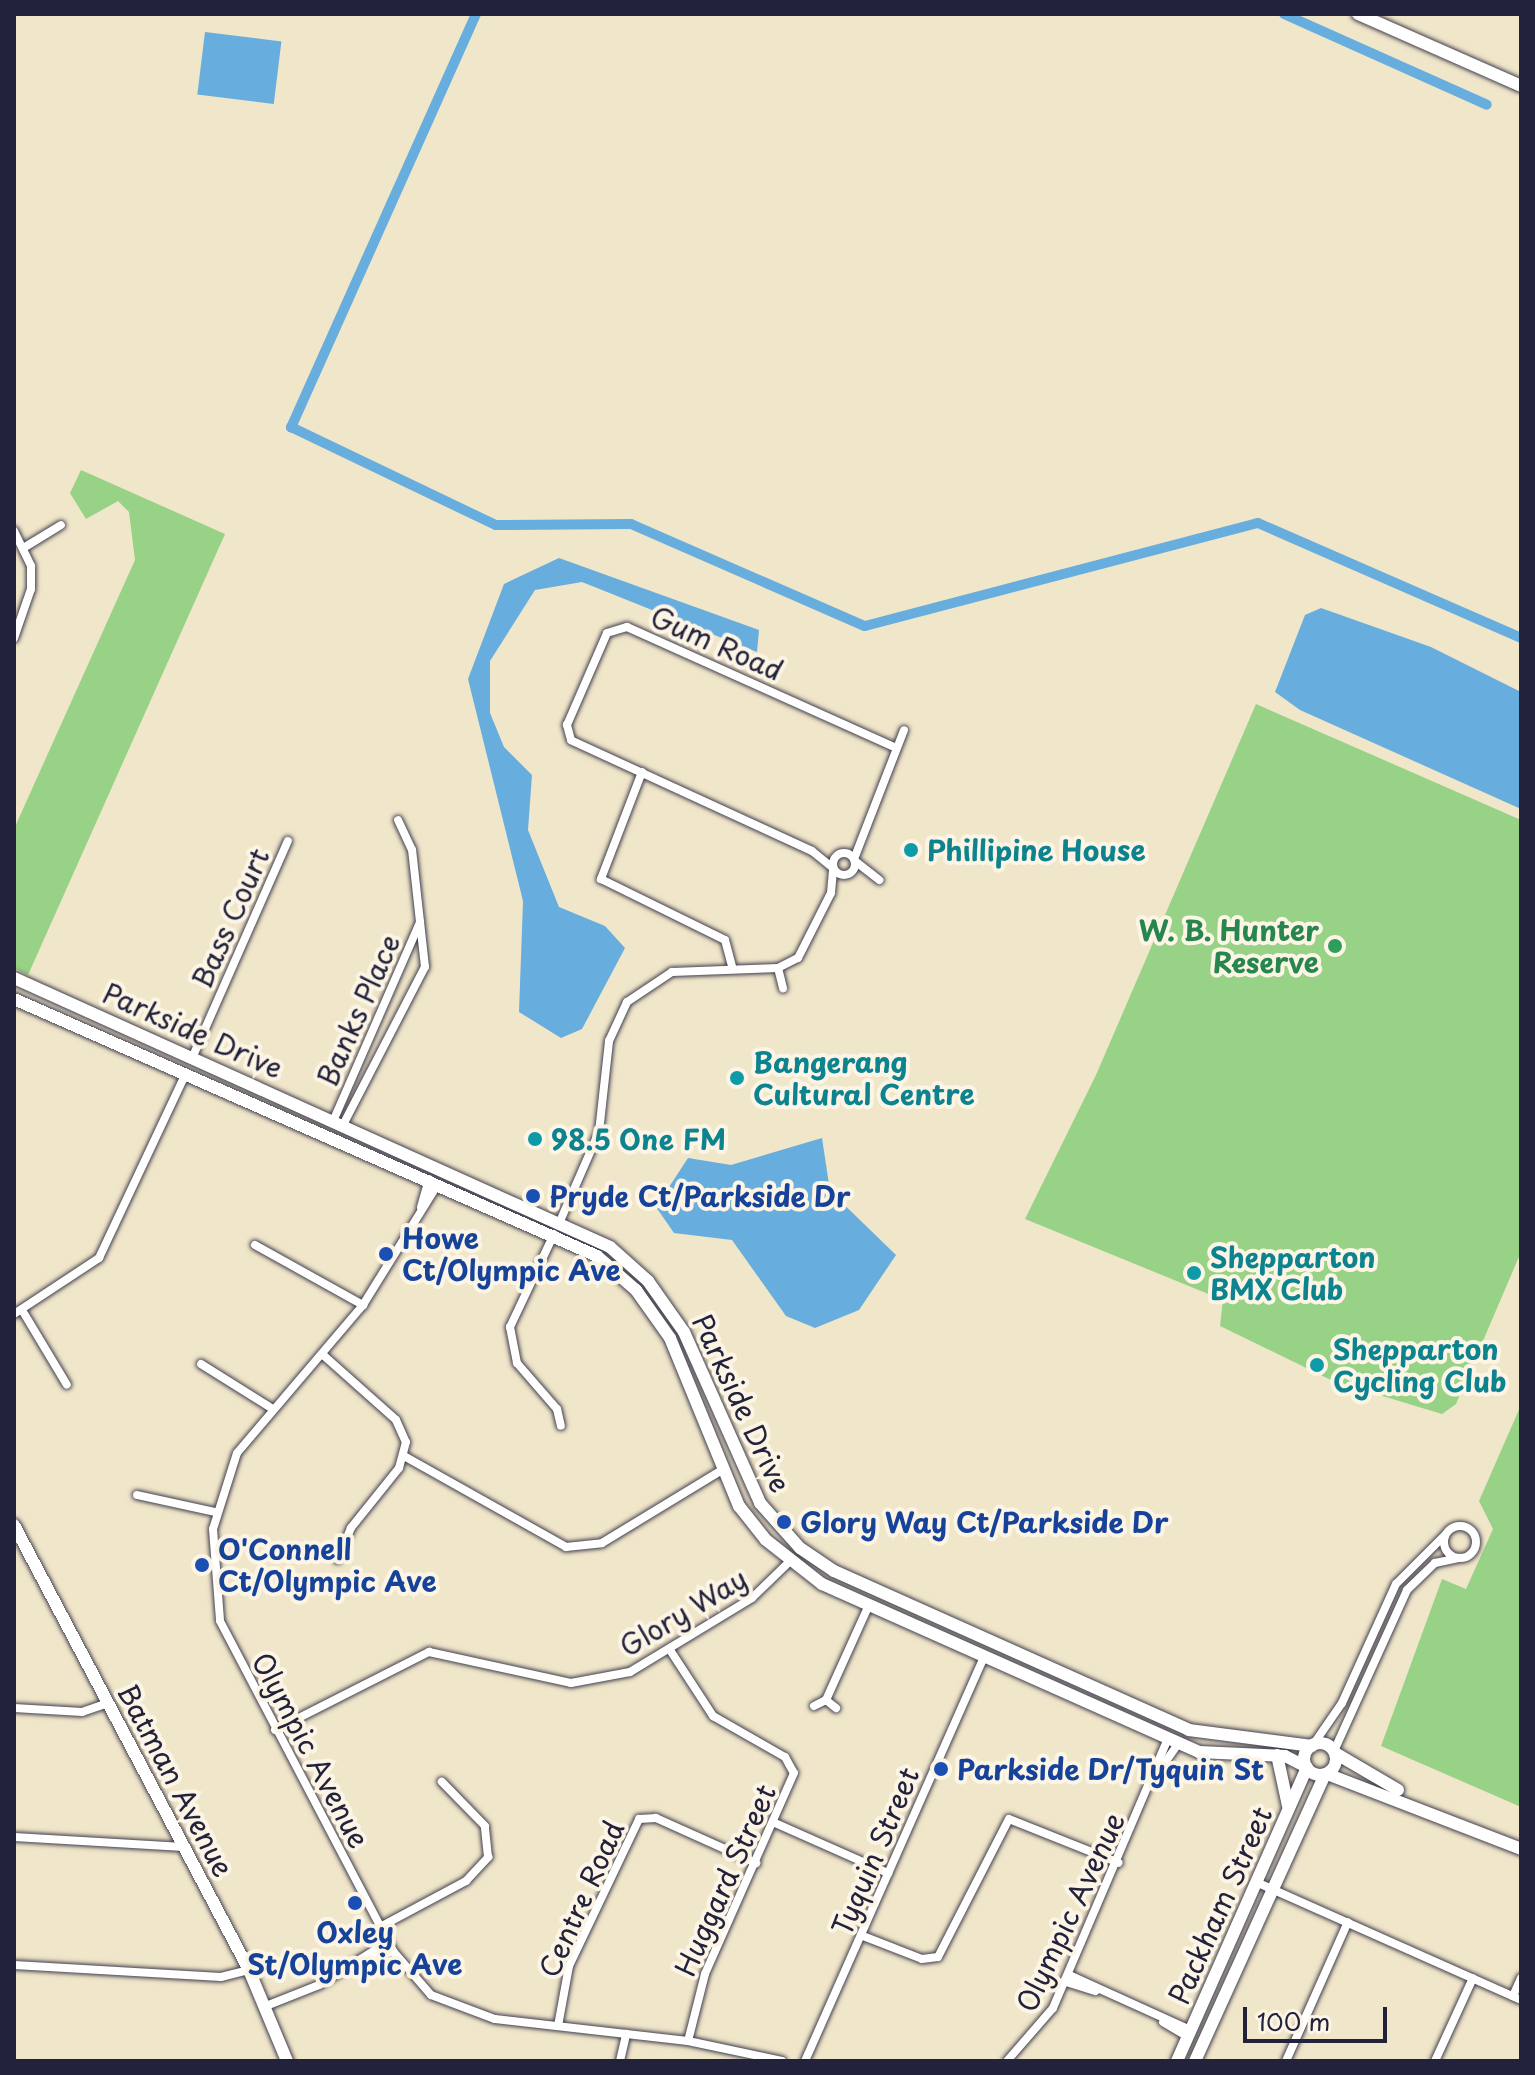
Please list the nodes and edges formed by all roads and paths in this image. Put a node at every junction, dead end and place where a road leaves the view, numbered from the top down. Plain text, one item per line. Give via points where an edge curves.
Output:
1 (1358, 14) edge
2 (1521, 86) edge
3 (61, 525) dead end
4 (14, 531) edge
5 (25, 547) junction
6 (14, 638) edge
7 (904, 730) dead end
8 (896, 748) junction
9 (642, 772) junction
10 (398, 820) dead end
11 (858, 835) junction
12 (288, 841) dead end
13 (812, 851) junction
14 (840, 854) junction
15 (854, 860) junction
16 (833, 868) junction
17 (848, 874) junction
18 (831, 893) junction
19 (420, 918) junction
20 (778, 968) junction
21 (733, 969) junction
22 (14, 978) edge
23 (783, 988) dead end
24 (14, 999) edge
25 (373, 1032) junction
26 (386, 1039) junction
27 (193, 1056) junction
28 (361, 1059) junction
29 (370, 1063) junction
30 (186, 1073) junction
31 (339, 1121) junction
32 (332, 1137) junction
33 (440, 1165) junction
34 (434, 1181) junction
35 (561, 1219) junction
36 (555, 1233) junction
37 (255, 1245) dead end
38 (363, 1305) junction
39 (18, 1312) edge
40 (322, 1354) junction
41 (201, 1364) dead end
42 (67, 1385) dead end
43 (273, 1409) junction
44 (561, 1426) dead end
45 (404, 1456) junction
46 (737, 1462) junction
47 (722, 1470) junction
48 (137, 1495) dead end
49 (215, 1512) junction
50 (14, 1525) edge
51 (1445, 1535) junction
52 (800, 1548) junction
53 (1459, 1558) junction
54 (338, 1559) dead end
55 (790, 1561) junction
56 (868, 1607) junction
57 (936, 1619) junction
58 (928, 1634) junction
59 (990, 1642) junction
60 (670, 1650) junction
61 (984, 1657) junction
62 (826, 1700) junction
63 (108, 1703) junction
64 (814, 1706) dead end
65 (14, 1708) edge
66 (836, 1708) dead end
67 (1180, 1727) junction
68 (275, 1730) junction
69 (1173, 1741) junction
70 (1312, 1746) junction
71 (1334, 1752) junction
72 (1277, 1755) junction
73 (1306, 1767) junction
74 (1326, 1774) junction
75 (442, 1782) dead end
76 (1383, 1786) junction
77 (1287, 1813) junction
78 (775, 1823) junction
79 (14, 1837) edge
80 (184, 1847) junction
81 (1521, 1849) edge
82 (756, 1863) junction
83 (1119, 1863) junction
84 (888, 1873) junction
85 (1256, 1882) junction
86 (1272, 1888) junction
87 (1348, 1922) junction
88 (380, 1927) junction
89 (863, 1936) junction
90 (388, 1942) junction
91 (393, 1951) junction
92 (14, 1965) edge
93 (357, 1965) junction
94 (249, 1970) junction
95 (1067, 1978) junction
96 (1473, 1978) junction
97 (1521, 1978) edge
98 (1517, 1998) edge
99 (266, 2006) junction
100 (558, 2026) junction
101 (626, 2034) junction
102 (1189, 2034) junction
103 (1204, 2040) junction
104 (688, 2041) junction
105 (753, 2057) edge
106 (287, 2061) edge
107 (620, 2061) edge
108 (782, 2061) edge
109 (805, 2061) edge
110 (1007, 2061) edge
111 (1177, 2061) edge
112 (1195, 2061) edge
113 (1286, 2061) edge
114 (1435, 2061) edge

1 - 2 street
3 - 5 street
4 - 5 street
5 - 6 street via 31,589
7 - 8 street
8 - 9 street, Gum Road via 619,625 607,633 567,733 577,745
8 - 11 street
9 - 13 street, Gum Road
9 - 21 street via 601,879 725,940
10 - 19 street, Banks Place via 411,845
11 - 14 street
11 - 15 street
12 - 27 street, Bass Court
13 - 14 street, Gum Road
13 - 16 street, Gum Road
14 - 15 street, Gum Road
14 - 16 street
15 - 17 street
15 - 17 street via 879,880
16 - 17 street, Gum Road
16 - 18 street
17 - 18 street
18 - 20 street via 805,950
19 - 25 street, Banks Place
19 - 26 street, Banks Place via 424,971
20 - 21 street
20 - 23 street
21 - 35 street via 672,972 627,1002 609,1041 599,1132
22 - 27 street, Parkside Drive
24 - 30 street, Parkside Drive
25 - 26 street
25 - 28 street, Banks Place
26 - 29 street, Banks Place
27 - 30 street
27 - 31 street, Parkside Drive
28 - 29 street
28 - 31 street, Banks Place
29 - 31 street, Banks Place
30 - 32 street, Parkside Drive
30 - 39 street via 109,1243 84,1271
31 - 32 street
31 - 33 street, Parkside Drive
32 - 34 street, Parkside Drive
33 - 34 street
33 - 35 street, Parkside Drive
34 - 36 street, Parkside Drive
34 - 38 street, Olympic Avenue
35 - 36 street
35 - 46 street, Parkside Drive via 610,1247 661,1297 684,1332
36 - 44 street via 510,1327 517,1363 557,1409
36 - 47 street, Parkside Drive via 597,1256 651,1308 682,1364
37 - 38 street
38 - 40 street, Olympic Avenue
39 - 42 street
40 - 43 street, Olympic Avenue
40 - 45 street via 396,1420
41 - 43 street
43 - 49 street, Olympic Avenue via 237,1453
45 - 47 street via 488,1497 536,1536 575,1547 602,1543
45 - 54 street via 351,1528
46 - 47 street
46 - 52 street, Parkside Drive via 766,1512
47 - 55 street, Parkside Drive via 747,1516
48 - 49 street
49 - 68 street, Olympic Avenue via 210,1555 220,1621
50 - 63 street, Batman Avenue
51 - 53 street via 1446,1551
51 - 53 street via 1457,1526 1473,1533 1474,1549
51 - 70 street via 1396,1584 1342,1703
52 - 55 street
52 - 57 street, Parkside Drive
53 - 71 street via 1435,1563 1407,1590
55 - 56 street, Parkside Drive
55 - 60 street, Glory Way via 752,1598
56 - 58 street, Parkside Drive
56 - 62 street
57 - 58 street
57 - 59 street, Parkside Drive
58 - 61 street, Parkside Drive
59 - 61 street
59 - 67 street, Parkside Drive
60 - 68 street, Glory Way via 630,1672 571,1683 443,1653 415,1655
60 - 78 street, Huggard Street via 713,1716 791,1763 793,1781
61 - 69 street, Parkside Drive
61 - 84 street, Tyquin Street
62 - 64 street
62 - 66 street
63 - 65 street via 82,1712
63 - 80 street, Batman Avenue
67 - 69 street
67 - 70 street, Parkside Drive via 1222,1739
68 - 88 street, Olympic Avenue
69 - 72 street, Parkside Drive via 1216,1756
69 - 83 street, Olympic Avenue
70 - 71 street, Parkside Drive
70 - 73 street, Packham Street
71 - 74 street, Packham Street
71 - 76 street, Parkside Drive
72 - 73 street, Parkside Drive
72 - 77 street via 1289,1789
73 - 74 street, Parkside Drive
73 - 77 street, Packham Street
74 - 76 street, Parkside Drive
74 - 86 street, Packham Street
75 - 88 street via 485,1826 488,1857 466,1881
76 - 81 street
77 - 85 street, Packham Street
78 - 82 street, Huggard Street
78 - 84 street
79 - 80 street
80 - 94 street, Batman Avenue
82 - 100 street, Centre Road via 656,1818 639,1819 569,1966
82 - 104 street, Huggard Street via 705,1974
83 - 89 street via 1009,1819 938,1957 922,1959
83 - 95 street, Olympic Avenue
84 - 89 street, Tyquin Street
85 - 86 street
85 - 102 street, Packham Street
86 - 87 street
86 - 103 street, Packham Street
87 - 96 street
87 - 113 street
88 - 90 street, Olympic Avenue
89 - 109 street, Tyquin Street
90 - 91 street, Olympic Avenue
90 - 93 street
91 - 93 street
91 - 100 street, Olympic Avenue via 416,1983 451,2007
92 - 94 street via 221,1977
93 - 99 street
94 - 99 street, Batman Avenue
95 - 102 street
95 - 110 street, Olympic Avenue via 1041,2027
96 - 98 street
96 - 114 street
97 - 98 street
99 - 106 street, Batman Avenue
100 - 101 street, Olympic Avenue
101 - 104 street, Olympic Avenue
101 - 107 street
102 - 103 street
102 - 111 street, Packham Street
103 - 112 street, Packham Street
104 - 105 street, Olympic Avenue
105 - 108 street, Olympic Avenue

